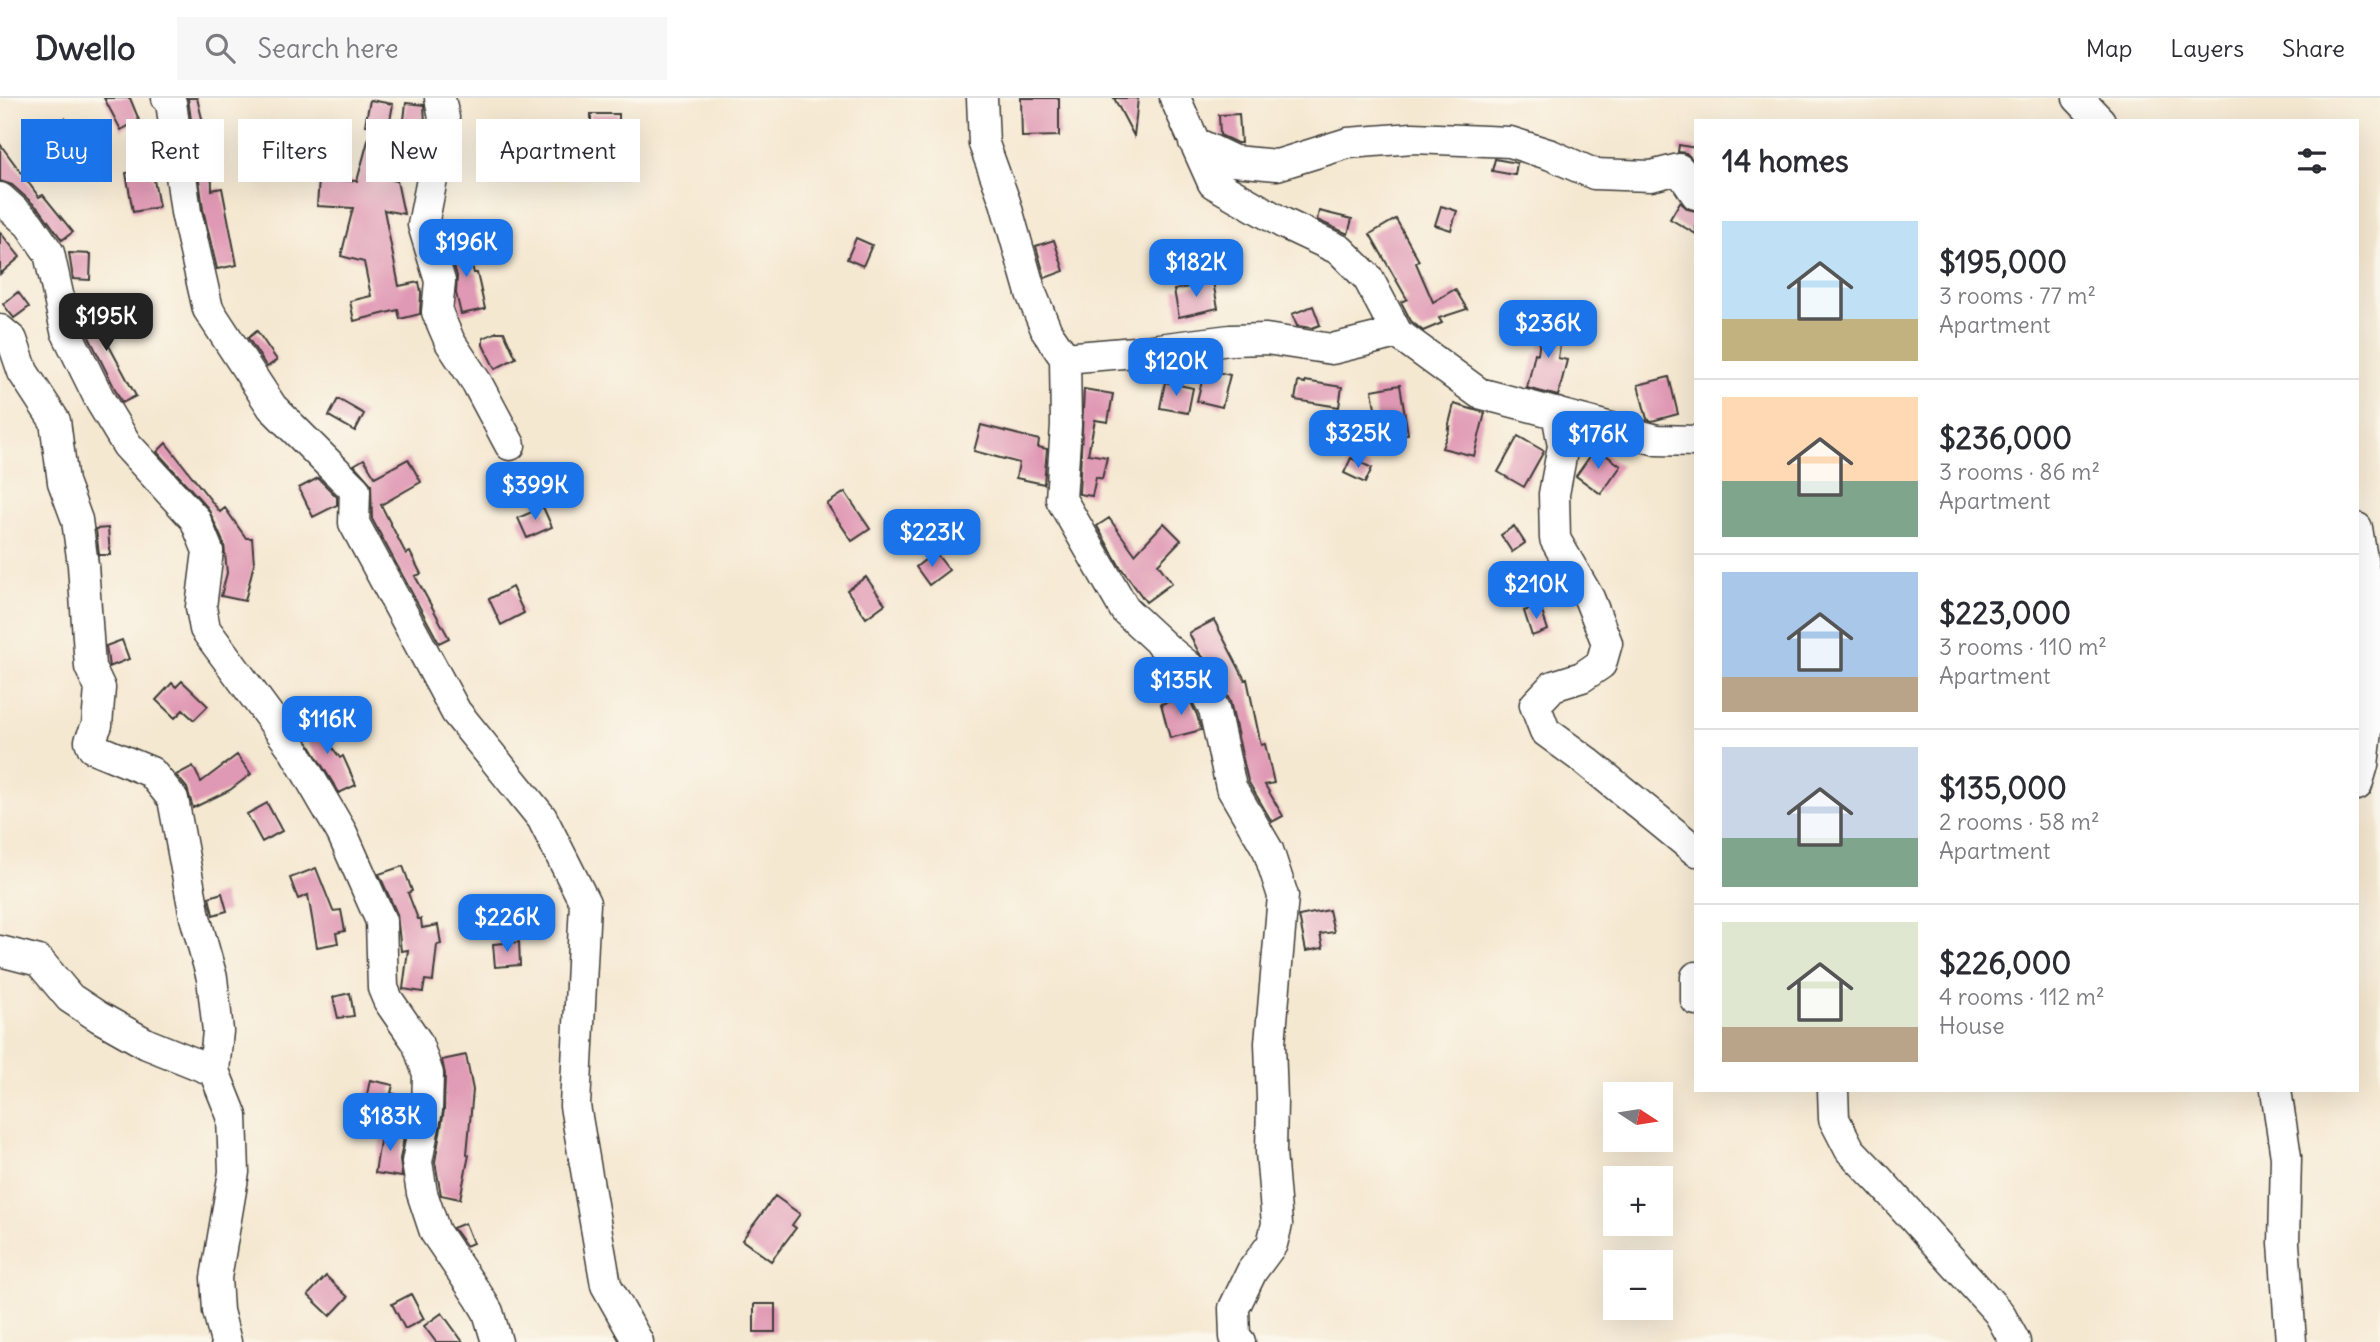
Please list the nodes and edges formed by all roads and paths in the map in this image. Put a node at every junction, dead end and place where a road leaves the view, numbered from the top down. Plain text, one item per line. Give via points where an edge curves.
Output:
1 (167, 98) edge
2 (440, 98) edge
3 (982, 98) edge
4 (1175, 98) edge
5 (2078, 98) edge
6 (2099, 119) edge
7 (1194, 142) junction
8 (1694, 191) edge
9 (0, 198) edge
10 (0, 330) edge
11 (1396, 332) junction
12 (1065, 358) junction
13 (1557, 413) junction
14 (1694, 441) edge
15 (510, 445) dead end
16 (2359, 542) edge
17 (2359, 778) edge
18 (1694, 849) edge
19 (0, 951) edge
20 (214, 1071) junction
21 (1833, 1092) edge
22 (2276, 1092) edge
23 (226, 1342) edge
24 (497, 1342) edge
25 (638, 1342) edge
26 (1241, 1342) edge
27 (2015, 1342) edge
28 (2291, 1342) edge

1 - 25 street via 208,309 272,407 355,490 354,523 456,712 542,818 586,903 575,1106 606,1285
2 - 15 street via 444,118 423,225 440,281 437,312
3 - 12 street via 984,144 1031,293 1047,332
4 - 7 street
5 - 6 street
7 - 8 street via 1234,161 1277,165 1348,143 1413,138 1510,142 1594,174 1651,176 1679,169
7 - 11 street via 1213,183 1340,250 1368,278
9 - 24 street via 29,224 49,253 66,331 127,445 195,519 208,551 201,607 205,629 292,747 342,833 381,921 383,988 417,1042 428,1073 427,1110 417,1162 422,1193 435,1232 488,1312
10 - 20 street via 12,340 23,372 55,421 63,482 77,520 90,667 100,688 97,724 90,741 93,748 150,772 173,799 195,917 212,978 218,1031
11 - 12 street via 1332,349 1266,339 1230,340
11 - 13 street via 1479,393
12 - 26 street via 1061,499 1125,610 1194,671 1214,709 1231,787 1268,850 1283,896 1270,1043 1270,1152 1277,1224 1272,1244 1234,1308 1236,1337
13 - 14 street via 1657,440
13 - 18 street via 1563,446 1553,494 1555,538 1589,598 1607,643 1601,664 1582,677 1553,686 1535,705 1545,731
16 - 17 street via 2370,621 2370,707
19 - 20 street via 39,961 70,998 99,1017 147,1044
20 - 23 street via 232,1116 234,1172 216,1278
21 - 27 street via 1835,1119 1850,1150 1999,1312
22 - 28 street via 2286,1157 2284,1243

